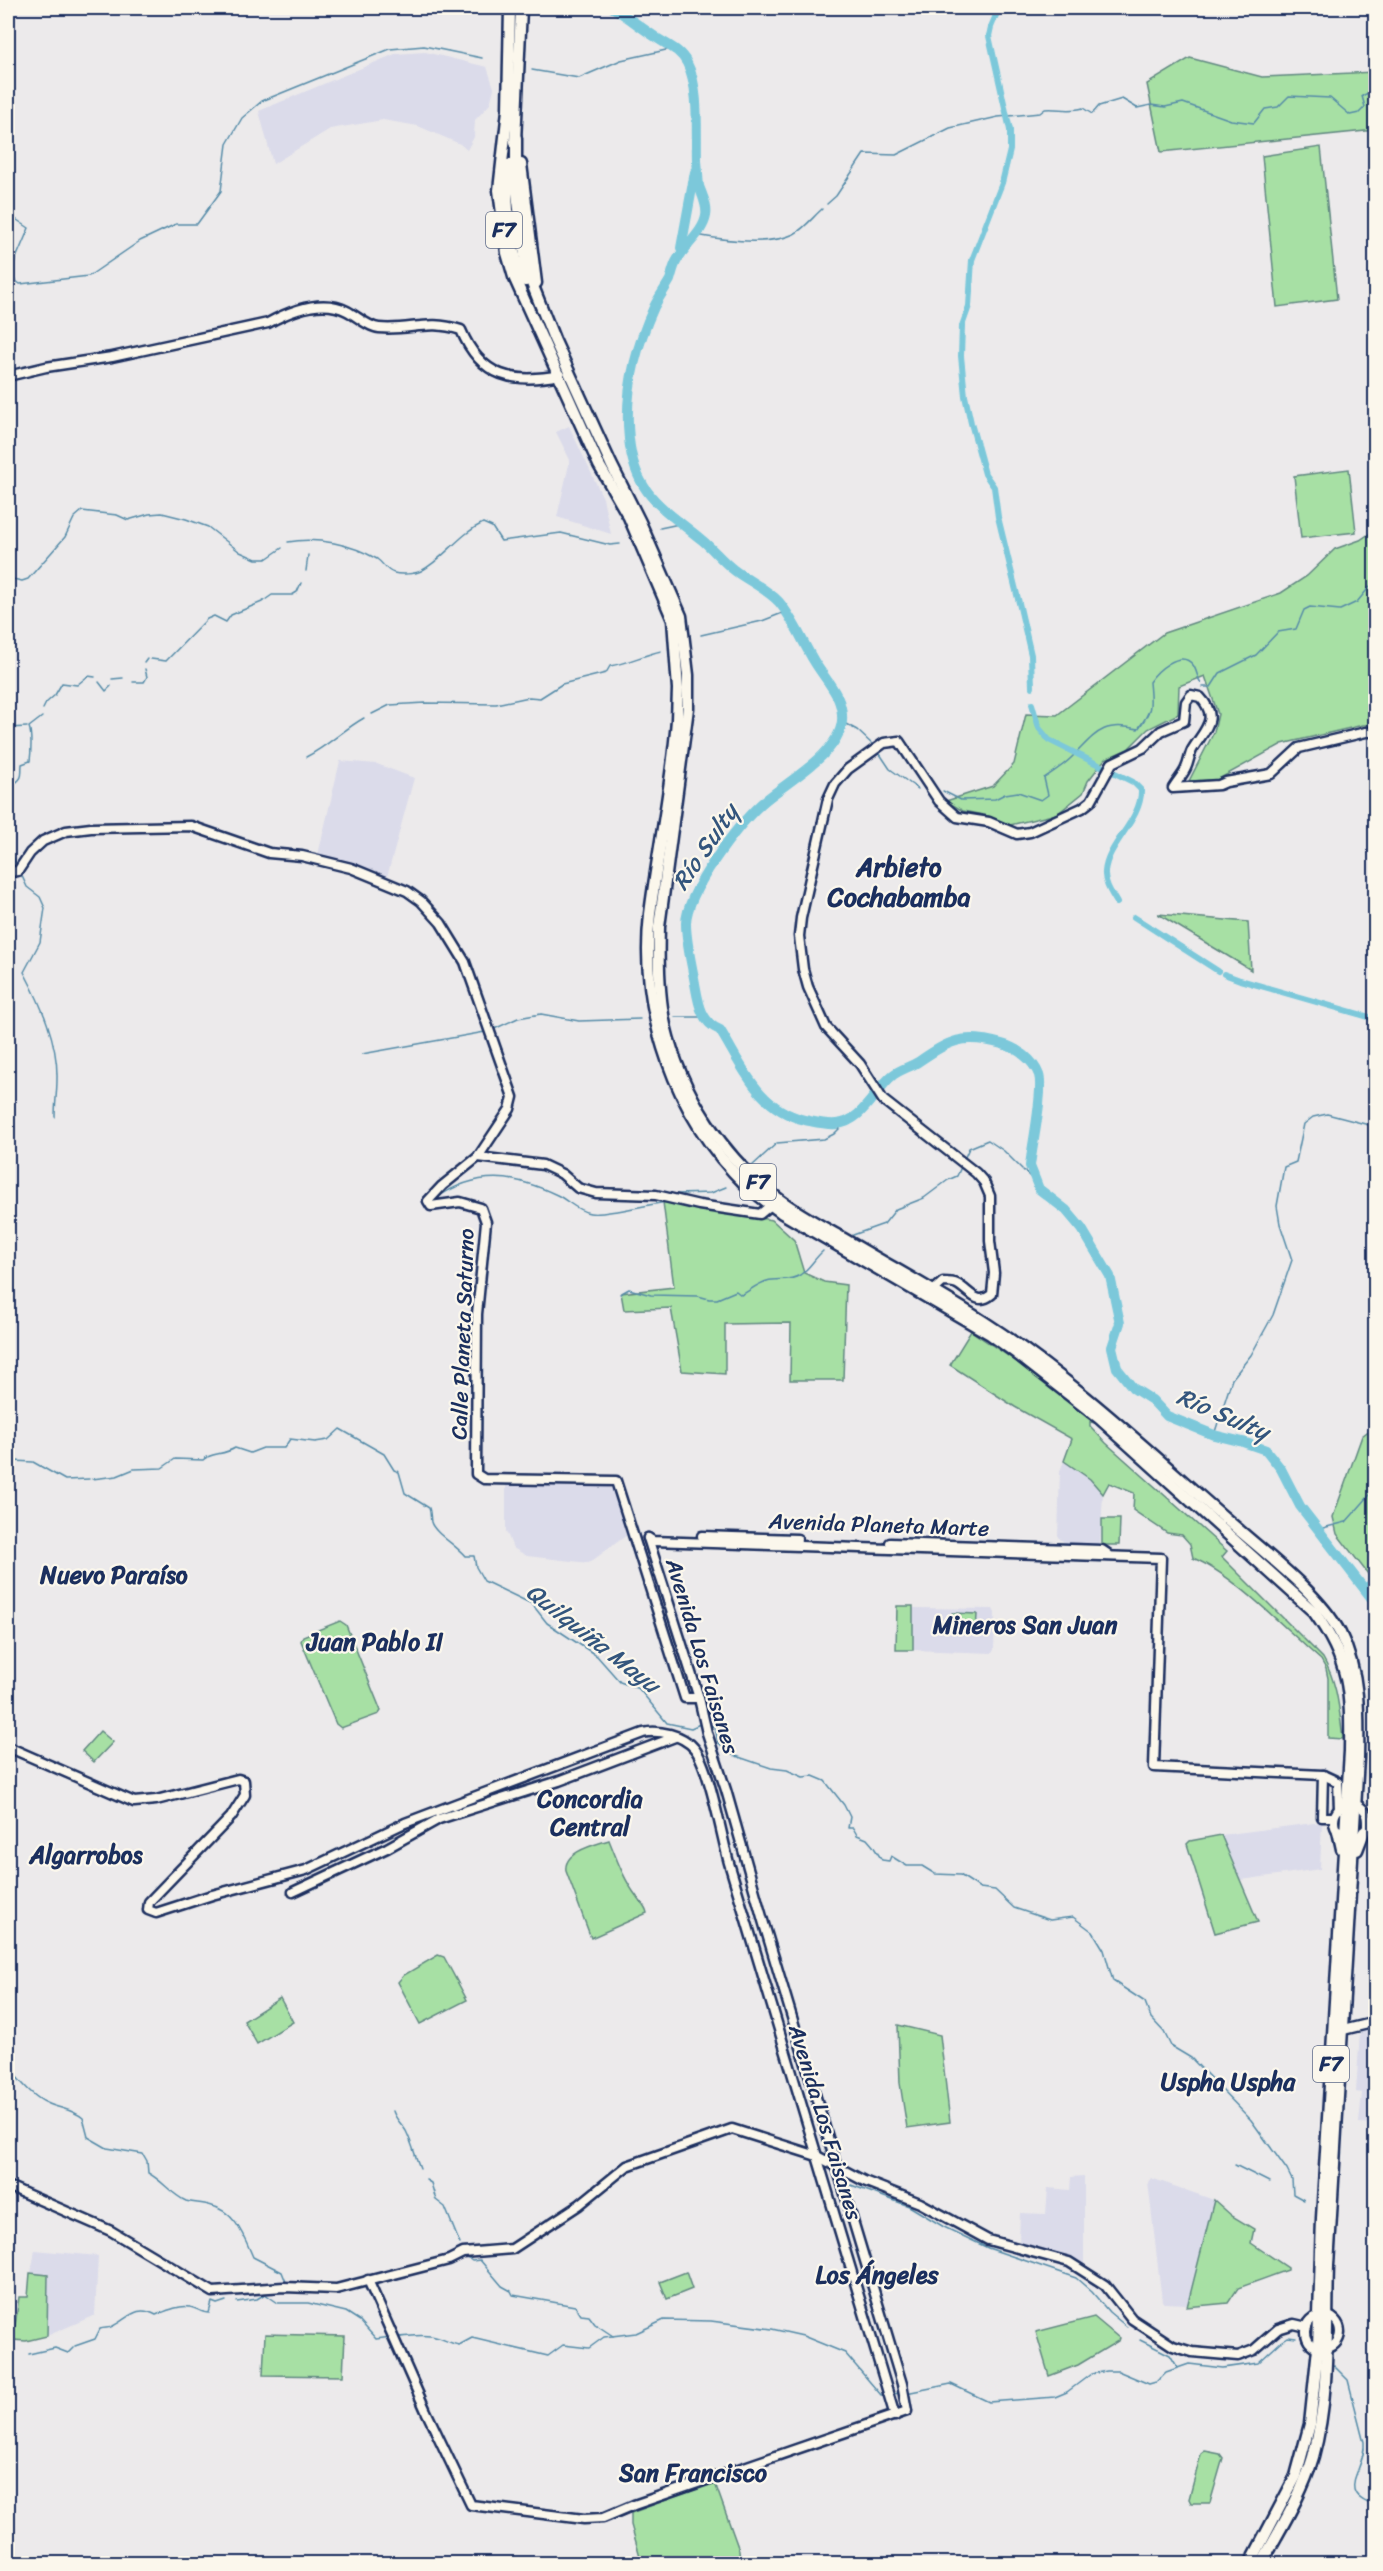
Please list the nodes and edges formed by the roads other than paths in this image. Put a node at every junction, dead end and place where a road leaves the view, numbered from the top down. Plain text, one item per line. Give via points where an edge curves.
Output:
1 (510, 8) edge
2 (520, 8) edge
3 (560, 375) junction
4 (8, 376) edge
5 (644, 541) junction
6 (665, 556) dead end
7 (642, 566) dead end
8 (673, 574) dead end
9 (650, 584) dead end
10 (670, 599) junction
11 (1376, 732) edge
12 (8, 872) edge
13 (478, 1157) junction
14 (771, 1205) junction
15 (933, 1291) junction
16 (616, 1481) joint
17 (648, 1538) junction
18 (636, 1539) junction
19 (699, 1698) junction
20 (675, 1737) junction
21 (8, 1747) edge
22 (1323, 1775) junction
23 (1352, 1791) junction
24 (1348, 1809) junction
25 (1350, 1834) junction
26 (1349, 1858) junction
27 (293, 1892) dead end
28 (1376, 2022) edge
29 (1343, 2030) junction
30 (818, 2156) junction
31 (837, 2167) junction
32 (8, 2186) edge
33 (368, 2280) junction
34 (1323, 2316) junction
35 (1307, 2327) junction
36 (1322, 2348) junction
37 (903, 2390) junction
38 (889, 2392) junction
39 (895, 2416) junction
40 (1250, 2564) edge
41 (1261, 2564) edge

1 - 3 highway, F7 via 508,110 500,190 504,231 514,277
2 - 5 highway, F7 via 516,185 528,271
3 - 4 street via 529,381 508,378 482,362 461,330 423,324 392,329 374,327 333,306 288,312 268,323
3 - 5 highway, F7 via 600,465
5 - 6 highway
5 - 7 highway
5 - 10 highway, F7
8 - 10 highway
9 - 10 highway
10 - 14 highway, F7 via 678,689 675,746 650,916 649,960 657,1028 670,1068 698,1124 733,1171
10 - 15 highway, F7 via 681,616 688,708 658,954 664,1023 679,1071 728,1151 770,1192
11 - 15 street via 1299,748 1271,774 1220,785 1173,788 1209,723 1206,705 1200,696 1191,695 1186,702 1184,721 1161,731 1143,748 1112,764 1091,801 1030,832 1017,834 989,822 957,817 939,801 899,741 877,748 842,774 828,799 809,877 800,936 803,969 826,1028 860,1064 883,1100 968,1166 988,1190 992,1294 978,1299 957,1283 943,1282
12 - 13 street via 18,871 43,841 66,831 191,826 269,853 351,868 407,891 441,923 465,962 513,1097 510,1109
13 - 14 street via 543,1165 579,1188 596,1193 656,1195 760,1214
13 - 16 street, Calle Planeta Saturno via 428,1201 431,1206 452,1202 481,1208 486,1222 477,1314 475,1470 480,1478
14 - 23 highway, F7 via 1016,1353 1099,1418 1314,1612 1339,1652 1348,1679
15 - 23 highway, F7 via 1017,1345 1112,1419 1325,1611 1339,1630 1355,1675 1359,1718
16 - 18 street, Avenida Los Faisanes
17 - 18 street, Avenida Planeta Marte
17 - 19 street, Avenida Los Faisanes
17 - 22 street, Avenida Planeta Marte via 1161,1558 1154,1767
18 - 19 street, Avenida Los Faisanes via 685,1698
19 - 31 street, Avenida Los Faisanes via 706,1733
20 - 21 street via 656,1731 643,1733 405,1823 306,1870 156,1913 148,1910 149,1902 231,1817 245,1795 244,1781 238,1779 134,1802
20 - 27 street via 559,1781 439,1819
20 - 30 street, Avenida Los Faisanes via 697,1750 710,1788 728,1860
22 - 24 street via 1338,1782
22 - 24 street via 1322,1817
23 - 24 highway, F7
23 - 24 highway
24 - 25 highway, F7
24 - 25 street
24 - 25 street via 1368,1822
25 - 26 highway
25 - 26 highway, F7
26 - 29 highway, F7
26 - 34 highway, F7 via 1322,2218
28 - 29 street
29 - 34 highway, F7
30 - 31 street
30 - 33 street via 744,2131 720,2131 627,2166 579,2205 512,2249 463,2253
30 - 38 street, Avenida Los Faisanes
31 - 35 street via 920,2203 988,2240 1069,2262 1105,2285 1132,2319 1173,2346 1192,2352 1238,2356 1254,2350 1278,2329 1294,2324
31 - 37 street, Avenida Los Faisanes
32 - 33 street via 111,2231 213,2292 284,2287 336,2289
33 - 39 street via 471,2505 603,2518
34 - 35 street via 1312,2319
34 - 36 highway, F7
34 - 36 street via 1338,2323 1340,2334 1336,2344
35 - 36 street via 1308,2339
36 - 40 highway, F7 via 1304,2451 1293,2483
36 - 41 highway, F7 via 1320,2422 1313,2457 1294,2505
37 - 38 street
37 - 39 street, Avenida Los Faisanes via 907,2411
38 - 39 street, Avenida Los Faisanes

